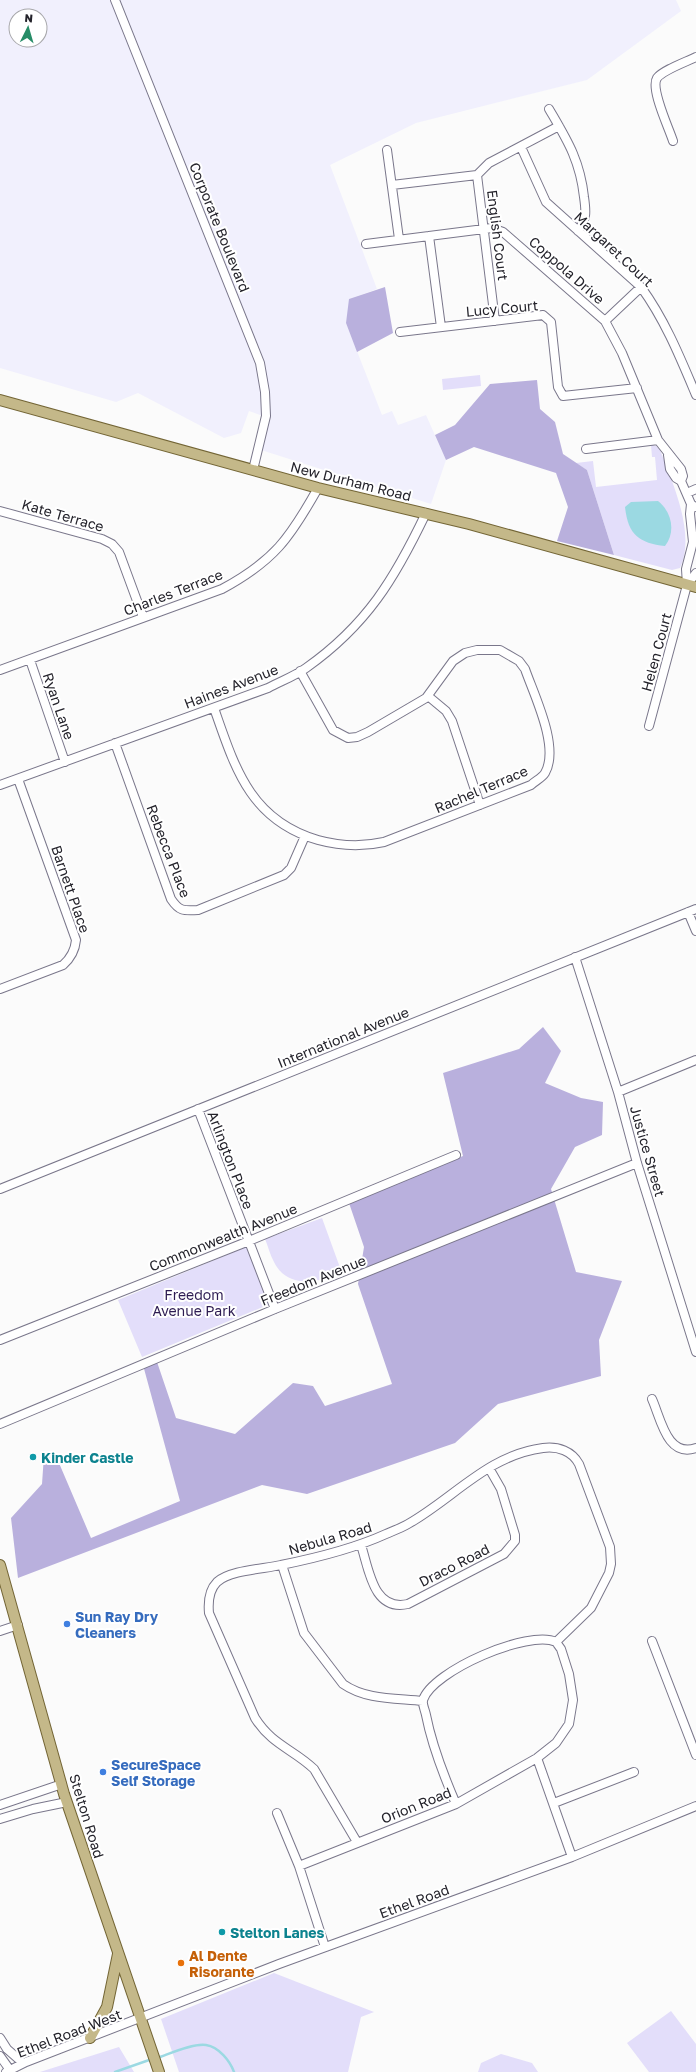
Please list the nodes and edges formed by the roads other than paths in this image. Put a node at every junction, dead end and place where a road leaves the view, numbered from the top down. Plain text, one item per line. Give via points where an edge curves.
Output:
1 (115, 0) edge
2 (696, 57) edge
3 (549, 109) dead end
4 (559, 126) junction
5 (673, 141) dead end
6 (521, 147) junction
7 (387, 150) dead end
8 (477, 175) junction
9 (392, 185) junction
10 (484, 229) junction
11 (578, 231) junction
12 (429, 236) junction
13 (399, 239) junction
14 (366, 244) dead end
15 (640, 287) junction
16 (495, 321) junction
17 (605, 321) junction
18 (441, 327) junction
19 (400, 332) dead end
20 (637, 388) junction
21 (696, 395) edge
22 (0, 400) edge
23 (658, 440) junction
24 (586, 449) dead end
25 (253, 470) junction
26 (318, 488) junction
27 (696, 489) edge
28 (687, 493) junction
29 (694, 506) edge
30 (0, 511) edge
31 (426, 513) junction
32 (696, 573) edge
33 (692, 586) edge
34 (143, 617) junction
35 (30, 660) junction
36 (0, 670) edge
37 (300, 671) junction
38 (428, 696) junction
39 (214, 708) junction
40 (649, 726) dead end
41 (115, 743) junction
42 (65, 762) junction
43 (18, 779) junction
44 (0, 785) edge
45 (480, 805) junction
46 (305, 836) junction
47 (692, 911) edge
48 (696, 931) edge
49 (575, 957) junction
50 (0, 989) edge
51 (696, 1060) edge
52 (618, 1092) junction
53 (198, 1109) junction
54 (456, 1155) dead end
55 (637, 1163) junction
56 (0, 1189) edge
57 (249, 1241) junction
58 (275, 1309) junction
59 (0, 1340) edge
60 (695, 1346) edge
61 (652, 1398) dead end
62 (0, 1424) edge
63 (696, 1448) edge
64 (489, 1468) junction
65 (361, 1545) junction
66 (0, 1564) edge
67 (282, 1565) junction
68 (18, 1625) junction
69 (0, 1631) edge
70 (652, 1641) dead end
71 (556, 1642) junction
72 (423, 1701) junction
73 (696, 1755) edge
74 (537, 1758) junction
75 (634, 1772) dead end
76 (62, 1784) junction
77 (67, 1802) junction
78 (554, 1803) junction
79 (456, 1804) junction
80 (0, 1805) edge
81 (696, 1806) edge
82 (277, 1813) dead end
83 (0, 1818) edge
84 (357, 1842) junction
85 (572, 1857) junction
86 (299, 1866) junction
87 (325, 1948) junction
88 (118, 1952) junction
89 (141, 2018) junction
90 (0, 2038) edge
91 (90, 2038) junction
92 (0, 2056) edge
93 (23, 2063) junction
94 (158, 2068) edge
95 (8, 2071) edge

1 - 25 street, Corporate Boulevard via 260,363 266,416
2 - 5 street via 663,73 656,82 656,93
3 - 4 street
4 - 6 street
4 - 11 street via 576,157 581,173 586,216
6 - 8 street via 489,163
6 - 11 street, Margaret Court via 546,202
7 - 9 street
8 - 9 street
8 - 10 street, English Court
9 - 13 street
10 - 12 street, Coppola Drive
10 - 16 street, English Court
10 - 17 street, Coppola Drive via 498,229 503,232
11 - 15 street, Margaret Court
12 - 13 street, Coppola Drive
12 - 18 street
13 - 14 street, Coppola Drive
15 - 17 street
15 - 21 street, Margaret Court via 667,328
16 - 18 street, Lucy Court
16 - 20 street, Lucy Court via 538,315 548,318 552,326 558,387 563,396
17 - 20 street, Coppola Drive
18 - 19 street, Lucy Court
20 - 23 street, Coppola Drive
22 - 25 main road, New Durham Road
23 - 24 street
23 - 28 street, Coppola Drive via 681,469 681,481
25 - 26 main road, New Durham Road
26 - 31 main road, New Durham Road
26 - 34 street, Charles Terrace via 282,544 248,575 222,588
27 - 28 street
28 - 29 street, Coppola Drive
29 - 33 street, Coppola Drive via 690,514 693,542 686,569
30 - 34 street, Kate Terrace via 102,538 112,544 119,552
31 - 33 main road, New Durham Road
31 - 37 street, Haines Avenue via 403,561 363,618 336,645
32 - 33 street
33 - 40 street, Helen Court
34 - 35 street, Charles Terrace
35 - 36 street, Charles Terrace
35 - 42 street, Ryan Lane
37 - 38 street, Rachel Terrace via 333,730 348,738 368,732
37 - 39 street, Haines Avenue via 268,688
38 - 45 street via 452,721
38 - 45 street, Rachel Terrace via 453,661 465,653 488,649 500,650 518,660 525,669 548,738 550,761 544,774 531,785
39 - 41 street, Haines Avenue
39 - 46 street, Rachel Terrace via 229,751 251,793 264,810 281,824
41 - 42 street, Haines Avenue
41 - 46 street, Rebecca Place via 171,898 177,908 185,911 198,910 284,875 291,868
42 - 43 street, Haines Avenue
43 - 44 street, Haines Avenue
43 - 50 street, Barnett Place via 76,940 70,959 63,965
45 - 46 street, Rachel Terrace via 368,846 327,842
47 - 48 street
47 - 49 street, International Avenue
49 - 52 street, Justice Street
49 - 53 street, International Avenue
51 - 52 street
52 - 55 street, Justice Street
53 - 56 street, International Avenue
53 - 57 street, Arlington Place
54 - 57 street, Commonwealth Avenue
55 - 58 street, Freedom Avenue
55 - 60 street, Justice Street
57 - 58 street, Arlington Place
57 - 59 street, Commonwealth Avenue
58 - 62 street, Freedom Avenue
61 - 63 street via 673,1445 681,1450
64 - 65 street, Nebula Road via 408,1524
64 - 65 street, Draco Road via 501,1489 515,1535 511,1548 495,1559 408,1604 394,1606 384,1601 377,1592
64 - 71 street, Nebula Road via 516,1453 548,1448 568,1452 579,1464 610,1547 611,1564 591,1608
65 - 67 street, Nebula Road
66 - 68 main road, Stelton Road
67 - 72 street via 304,1633 343,1684 351,1690 371,1697
67 - 84 street, Nebula Road via 224,1577 212,1588 209,1596 209,1613 263,1731 314,1769
68 - 69 street
68 - 76 main road, Stelton Road
70 - 73 street
71 - 72 street via 544,1638 488,1652 436,1683
71 - 74 street, Orion Road via 561,1649 572,1689 572,1712 563,1734
72 - 79 street via 433,1749
74 - 78 street
74 - 79 street, Orion Road
75 - 78 street
76 - 77 main road, Stelton Road
76 - 80 street
77 - 83 street
77 - 88 main road, Stelton Road
78 - 85 street
79 - 84 street, Orion Road
81 - 85 street, Ethel Road
82 - 86 street
84 - 86 street, Orion Road
85 - 87 street, Ethel Road
86 - 87 street
87 - 89 street, Ethel Road
88 - 89 main road, Stelton Road
88 - 91 main road via 107,2007
89 - 91 street, Ethel Road West
89 - 94 main road, Stelton Road
90 - 93 street via 7,2049
91 - 93 street, Ethel Road West
92 - 95 street
93 - 95 street, Ethel Road West

